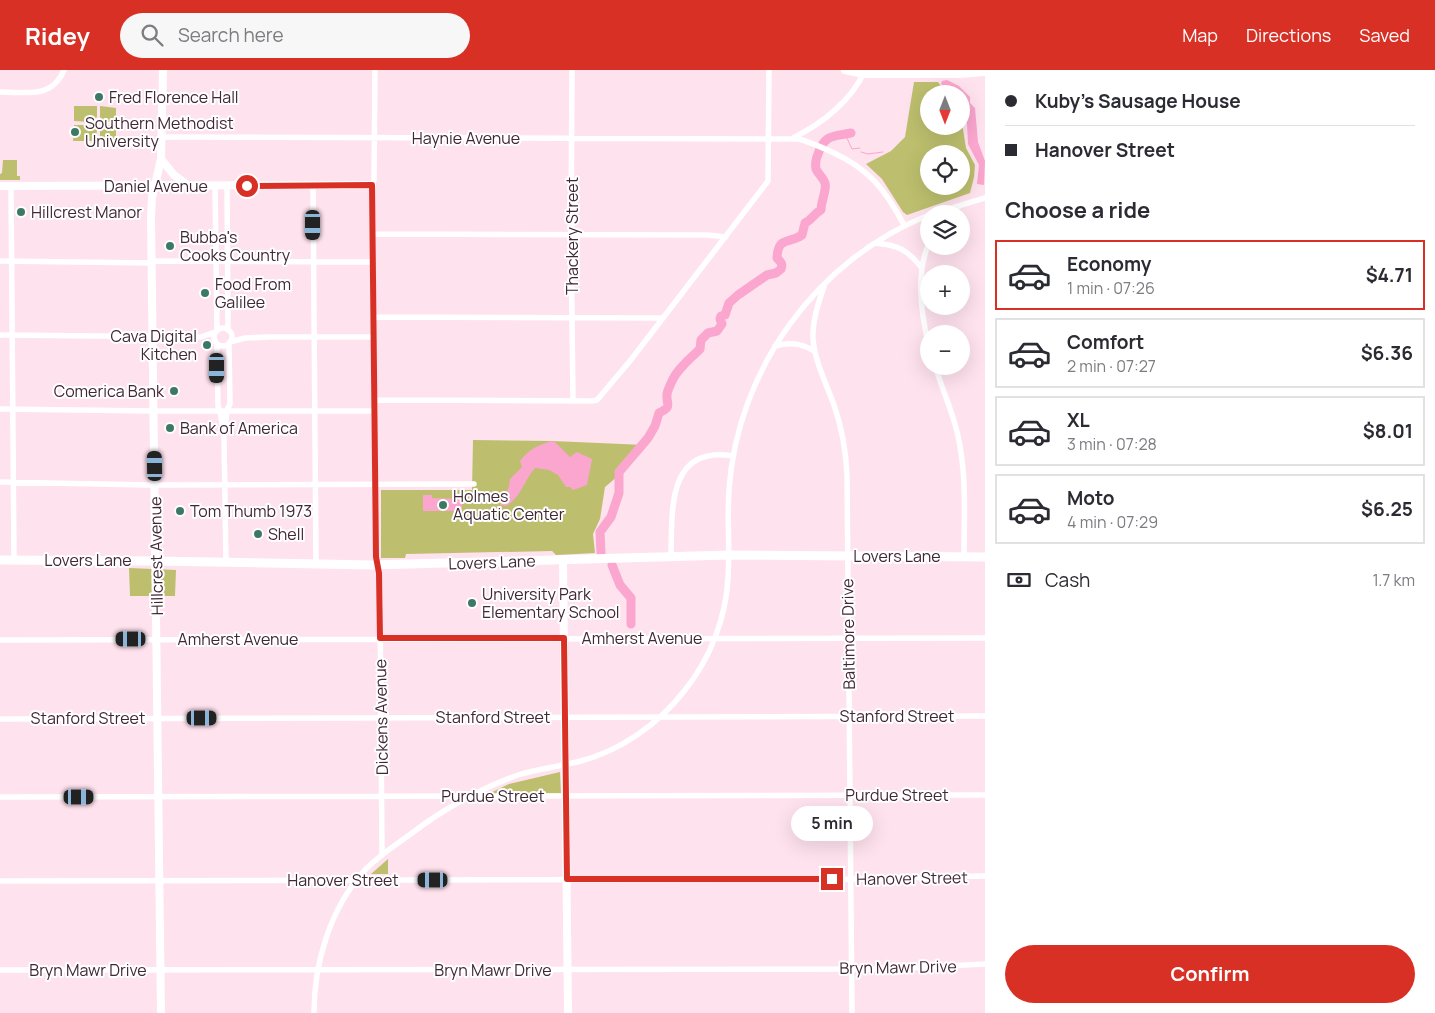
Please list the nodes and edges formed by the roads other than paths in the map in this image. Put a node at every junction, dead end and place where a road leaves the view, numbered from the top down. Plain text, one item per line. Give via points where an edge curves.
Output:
1 (64, 70) edge
2 (163, 70) edge
3 (375, 70) edge
4 (572, 70) edge
5 (769, 70) edge
6 (845, 70) edge
7 (864, 72) edge
8 (985, 72) edge
9 (0, 92) edge
10 (162, 137) junction
11 (375, 138) junction
12 (571, 138) junction
13 (793, 138) junction
14 (769, 139) junction
15 (162, 159) junction
16 (312, 185) junction
17 (372, 185) junction
18 (0, 186) edge
19 (11, 186) junction
20 (156, 186) junction
21 (189, 186) junction
22 (215, 186) junction
23 (228, 186) junction
24 (985, 198) edge
25 (960, 205) edge
26 (920, 218) edge
27 (904, 225) junction
28 (372, 234) junction
29 (571, 235) junction
30 (726, 237) junction
31 (875, 243) junction
32 (215, 261) junction
33 (0, 262) edge
34 (12, 262) junction
35 (152, 262) junction
36 (228, 262) junction
37 (373, 262) junction
38 (313, 263) junction
39 (920, 266) edge
40 (826, 283) junction
41 (373, 317) junction
42 (572, 318) junction
43 (662, 318) junction
44 (216, 332) junction
45 (230, 332) junction
46 (0, 335) edge
47 (13, 335) junction
48 (153, 337) junction
49 (202, 337) junction
50 (314, 337) junction
51 (374, 337) junction
52 (245, 338) junction
53 (230, 342) junction
54 (216, 343) junction
55 (775, 346) junction
56 (814, 351) junction
57 (938, 375) edge
58 (374, 400) junction
59 (574, 401) junction
60 (0, 409) edge
61 (13, 409) junction
62 (223, 410) junction
63 (154, 411) junction
64 (315, 411) junction
65 (374, 411) junction
66 (733, 456) junction
67 (0, 482) edge
68 (14, 482) junction
69 (474, 484) dead end
70 (155, 485) junction
71 (225, 485) junction
72 (315, 485) junction
73 (375, 485) junction
74 (729, 555) junction
75 (847, 556) junction
76 (671, 557) junction
77 (964, 557) junction
78 (985, 557) edge
79 (0, 560) edge
80 (14, 560) junction
81 (563, 560) junction
82 (156, 561) junction
83 (226, 563) junction
84 (316, 564) junction
85 (378, 565) junction
86 (380, 638) junction
87 (564, 638) junction
88 (715, 638) junction
89 (848, 638) junction
90 (985, 638) edge
91 (157, 639) junction
92 (0, 640) edge
93 (985, 716) edge
94 (565, 717) junction
95 (660, 717) junction
96 (849, 717) junction
97 (0, 718) edge
98 (158, 718) junction
99 (381, 718) junction
100 (566, 764) junction
101 (850, 794) junction
102 (985, 795) edge
103 (382, 796) junction
104 (468, 796) junction
105 (0, 797) edge
106 (159, 797) junction
107 (566, 797) junction
108 (382, 855) junction
109 (985, 876) edge
110 (567, 879) junction
111 (851, 879) junction
112 (357, 880) junction
113 (0, 882) edge
114 (160, 882) junction
115 (985, 964) edge
116 (852, 968) junction
117 (0, 970) edge
118 (161, 970) junction
119 (318, 970) junction
120 (568, 970) junction
121 (161, 1013) edge
122 (314, 1013) edge
123 (568, 1013) edge
124 (852, 1013) edge

1 - 9 street via 56,85 45,91
2 - 10 street, Hillcrest Avenue
3 - 11 street, Dickens Avenue
4 - 12 street, Thackery Street
5 - 14 street
6 - 7 street
7 - 8 street
7 - 13 street via 848,96 825,119
10 - 11 street, Haynie Avenue
10 - 15 street, Hillcrest Avenue
11 - 12 street, Haynie Avenue
11 - 17 street, Dickens Avenue
12 - 14 street, Haynie Avenue
12 - 29 street, Thackery Street
13 - 14 street, Haynie Avenue
13 - 27 street via 810,142 853,163 877,182
14 - 30 street via 768,181
15 - 20 street, Hillcrest Avenue
15 - 21 street via 174,175
16 - 17 street, Daniel Avenue
16 - 23 street, Daniel Avenue
16 - 38 street
17 - 28 street, Dickens Avenue
18 - 19 street, Daniel Avenue
19 - 20 street, Daniel Avenue
19 - 34 street
20 - 21 street, Daniel Avenue
20 - 35 street, Hillcrest Avenue via 152,198
21 - 22 street, Daniel Avenue
22 - 23 street, Daniel Avenue
22 - 32 street
23 - 36 street
24 - 25 street
26 - 27 street
27 - 31 street
28 - 29 street
28 - 37 street, Dickens Avenue
29 - 30 street
29 - 42 street, Thackery Street
30 - 43 street
31 - 39 street via 900,248 912,255
31 - 40 street
32 - 35 street
32 - 36 street
32 - 44 street
33 - 34 street
34 - 35 street
34 - 47 street
35 - 48 street, Hillcrest Avenue
36 - 38 street
36 - 45 street
37 - 38 street
37 - 41 street, Dickens Avenue
38 - 50 street
40 - 55 street via 806,303
40 - 56 street, Baltimore Drive via 815,314
41 - 42 street
41 - 51 street, Dickens Avenue
42 - 43 street
42 - 59 street, Thackery Street
43 - 59 street via 597,400
44 - 45 street via 223,328
44 - 49 street
44 - 54 street
45 - 52 street
45 - 53 street
46 - 47 street
47 - 48 street
47 - 61 street
48 - 49 street
48 - 63 street, Hillcrest Avenue
49 - 54 street
50 - 51 street
50 - 52 street
50 - 64 street
51 - 58 street, Dickens Avenue
52 - 53 street
53 - 54 street via 223,346
53 - 62 street via 230,404
54 - 62 street via 218,406
55 - 56 street via 796,343
55 - 66 street via 750,396
56 - 75 street, Baltimore Drive via 844,441
57 - 77 street via 960,448 964,477
58 - 59 street
58 - 65 street, Dickens Avenue
60 - 61 street
61 - 63 street
61 - 68 street
62 - 63 street
62 - 64 street
62 - 71 street
63 - 70 street, Hillcrest Avenue
64 - 65 street
64 - 72 street
65 - 73 street, Dickens Avenue
66 - 74 street via 728,501
66 - 76 street via 705,455 683,471 674,508
67 - 68 street
68 - 70 street
68 - 80 street
69 - 73 street
70 - 71 street
70 - 82 street, Hillcrest Avenue
71 - 72 street
71 - 83 street
72 - 73 street
72 - 84 street
73 - 85 street, Dickens Avenue
74 - 75 main road, Lovers Lane
74 - 76 main road, Lovers Lane
74 - 88 street via 726,599
75 - 77 main road, Lovers Lane
75 - 89 street, Baltimore Drive
76 - 81 main road, Lovers Lane
77 - 78 main road, Lovers Lane
79 - 80 main road, Lovers Lane
80 - 82 main road, Lovers Lane
81 - 85 main road, Lovers Lane
81 - 87 street
82 - 83 main road, Lovers Lane
82 - 91 street, Hillcrest Avenue
83 - 84 main road, Lovers Lane
84 - 85 main road, Lovers Lane
85 - 86 street, Dickens Avenue
86 - 87 street, Amherst Avenue
86 - 91 street, Amherst Avenue
86 - 99 street, Dickens Avenue
87 - 88 street, Amherst Avenue
87 - 94 street
88 - 89 street, Amherst Avenue
88 - 95 street via 695,677
89 - 90 street, Amherst Avenue
89 - 96 street, Baltimore Drive
91 - 92 street, Amherst Avenue
91 - 98 street, Hillcrest Avenue
93 - 96 street, Stanford Street
94 - 95 street, Stanford Street
94 - 99 street, Stanford Street
94 - 100 street
95 - 96 street, Stanford Street
95 - 100 street via 614,748
96 - 101 street, Baltimore Drive
97 - 98 street, Stanford Street
98 - 99 street, Stanford Street
98 - 106 street, Hillcrest Avenue
99 - 103 street, Dickens Avenue
100 - 104 street via 520,775
100 - 107 street
101 - 102 street, Purdue Street
101 - 107 street, Purdue Street
101 - 111 street, Baltimore Drive
103 - 104 street, Purdue Street
103 - 106 street, Purdue Street
103 - 108 street, Dickens Avenue
104 - 107 street, Purdue Street
104 - 108 street via 428,820
105 - 106 street, Purdue Street
106 - 114 street, Hillcrest Avenue
107 - 110 street
108 - 112 street
109 - 111 street, Hanover Street
110 - 111 street, Hanover Street
110 - 112 street, Hanover Street
110 - 120 street
111 - 116 street, Baltimore Drive
112 - 114 street, Hanover Street
112 - 119 street via 331,925
113 - 114 street, Hanover Street
114 - 118 street, Hillcrest Avenue
115 - 116 street, Bryn Mawr Drive
116 - 120 street, Bryn Mawr Drive
116 - 124 street, Baltimore Drive
117 - 118 street, Bryn Mawr Drive
118 - 119 street, Bryn Mawr Drive
118 - 121 street, Hillcrest Avenue
119 - 120 street, Bryn Mawr Drive
119 - 122 street
120 - 123 street

